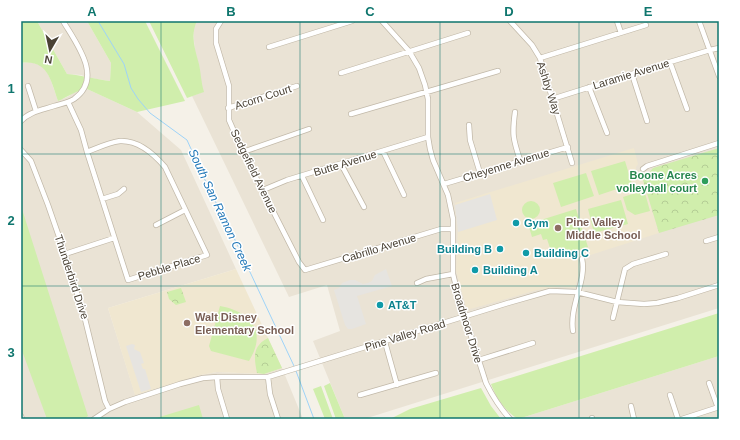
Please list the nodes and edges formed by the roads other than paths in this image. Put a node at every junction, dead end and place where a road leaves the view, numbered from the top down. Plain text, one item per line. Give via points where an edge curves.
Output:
1 (62, 21) edge
2 (221, 21) edge
3 (352, 21) edge
4 (382, 21) edge
5 (510, 21) edge
6 (618, 21) edge
7 (699, 21) edge
8 (646, 25) dead end
9 (468, 33) dead end
10 (621, 33) junction
11 (269, 47) dead end
12 (719, 48) edge
13 (710, 50) junction
14 (409, 51) junction
15 (540, 58) junction
16 (670, 62) junction
17 (498, 71) dead end
18 (341, 73) dead end
19 (632, 74) junction
20 (719, 76) edge
21 (28, 86) dead end
22 (297, 86) dead end
23 (589, 87) junction
24 (427, 93) junction
25 (552, 99) junction
26 (68, 102) junction
27 (228, 108) junction
28 (687, 109) dead end
29 (36, 111) junction
30 (515, 112) dead end
31 (351, 114) dead end
32 (647, 121) dead end
33 (21, 122) edge
34 (469, 125) dead end
35 (309, 129) dead end
36 (607, 133) dead end
37 (428, 137) junction
38 (719, 143) edge
39 (568, 147) junction
40 (21, 150) edge
41 (383, 151) junction
42 (87, 152) junction
43 (243, 152) junction
44 (520, 160) junction
45 (572, 163) dead end
46 (341, 164) junction
47 (643, 169) dead end
48 (480, 173) junction
49 (302, 176) junction
50 (444, 184) junction
51 (124, 189) dead end
52 (263, 190) junction
53 (404, 195) dead end
54 (102, 199) junction
55 (364, 208) dead end
56 (185, 210) junction
57 (323, 220) dead end
58 (156, 226) dead end
59 (453, 229) junction
60 (719, 237) edge
61 (114, 238) junction
62 (706, 241) dead end
63 (65, 254) junction
64 (666, 254) dead end
65 (582, 259) dead end
66 (305, 270) joint
67 (453, 274) junction
68 (417, 283) dead end
69 (719, 285) edge
70 (577, 292) junction
71 (618, 302) junction
72 (466, 317) junction
73 (614, 318) dead end
74 (573, 331) dead end
75 (385, 342) junction
76 (533, 343) dead end
77 (479, 360) junction
78 (436, 374) dead end
79 (217, 377) junction
80 (268, 377) junction
81 (709, 383) dead end
82 (397, 385) junction
83 (360, 395) dead end
84 (670, 395) dead end
85 (631, 406) dead end
86 (718, 408) edge
87 (109, 409) junction
88 (21, 416) edge
89 (22, 419) edge
90 (94, 419) edge
91 (227, 419) edge
92 (278, 419) edge
93 (510, 419) edge
94 (634, 419) edge
95 (678, 419) edge
96 (682, 419) edge

1 - 26 street via 82,54 87,69 86,82 81,92
2 - 27 street, Sedgefield Avenue via 216,29 216,44 229,86
3 - 11 street
4 - 14 street, Broadmoor Drive
5 - 15 street, Ashby Way via 532,44
6 - 10 street
7 - 13 street
8 - 10 street
9 - 14 street
10 - 15 street
12 - 13 street, Laramie Avenue
13 - 16 street, Laramie Avenue
13 - 20 street
14 - 18 street
14 - 24 street, Broadmoor Drive via 422,76
15 - 25 street, Ashby Way
16 - 19 street, Laramie Avenue
16 - 28 street
17 - 24 street
19 - 23 street, Laramie Avenue
19 - 32 street
21 - 29 street
22 - 27 street, Acorn Court
23 - 25 street, Laramie Avenue
23 - 36 street
24 - 31 street
24 - 37 street, Broadmoor Drive
25 - 39 street, Ashby Way
26 - 29 street
26 - 42 street, Pebble Place via 81,130
27 - 43 street, Sedgefield Avenue via 229,120
29 - 33 street
30 - 44 street via 512,133
34 - 48 street via 470,140
35 - 43 street
37 - 41 street, Butte Avenue
37 - 50 street, Broadmoor Drive via 433,160
38 - 47 street
39 - 44 street, Cheyenne Avenue
39 - 45 street, Ashby Way
40 - 63 street, Thunderbird Drive via 31,161
41 - 46 street, Butte Avenue
41 - 53 street
42 - 54 street, Pebble Place
42 - 56 street, Pebble Place via 119,141 139,145 165,167
43 - 52 street, Sedgefield Avenue
44 - 48 street, Cheyenne Avenue
46 - 49 street, Butte Avenue
46 - 55 street
48 - 50 street, Cheyenne Avenue
49 - 52 street, Butte Avenue
49 - 57 street
50 - 59 street, Broadmoor Drive via 451,208
51 - 54 street via 118,194
52 - 66 street, Sedgefield Avenue
54 - 61 street, Pebble Place
56 - 58 street
56 - 61 street, Pebble Place via 207,255 128,280
59 - 66 street, Cabrillo Avenue via 442,229
59 - 67 street, Broadmoor Drive
60 - 62 street
61 - 63 street
63 - 87 street, Thunderbird Drive
64 - 71 street via 625,269
65 - 70 street
67 - 68 street
67 - 72 street, Broadmoor Drive
69 - 71 street, Pine Valley Road via 657,303
70 - 71 street, Pine Valley Road
70 - 72 street, Pine Valley Road via 550,291
70 - 74 street via 572,318
71 - 73 street
72 - 75 street, Pine Valley Road
72 - 77 street, Broadmoor Drive
75 - 80 street, Pine Valley Road
75 - 82 street
76 - 77 street
77 - 93 street, Broadmoor Drive via 492,396
78 - 82 street
79 - 80 street, Pine Valley Road
79 - 87 street, Pine Valley Road via 180,384
79 - 91 street via 218,390
80 - 92 street
81 - 86 street
82 - 83 street
84 - 95 street
85 - 94 street
86 - 96 street
87 - 90 street, Pine Valley Road
88 - 89 street

